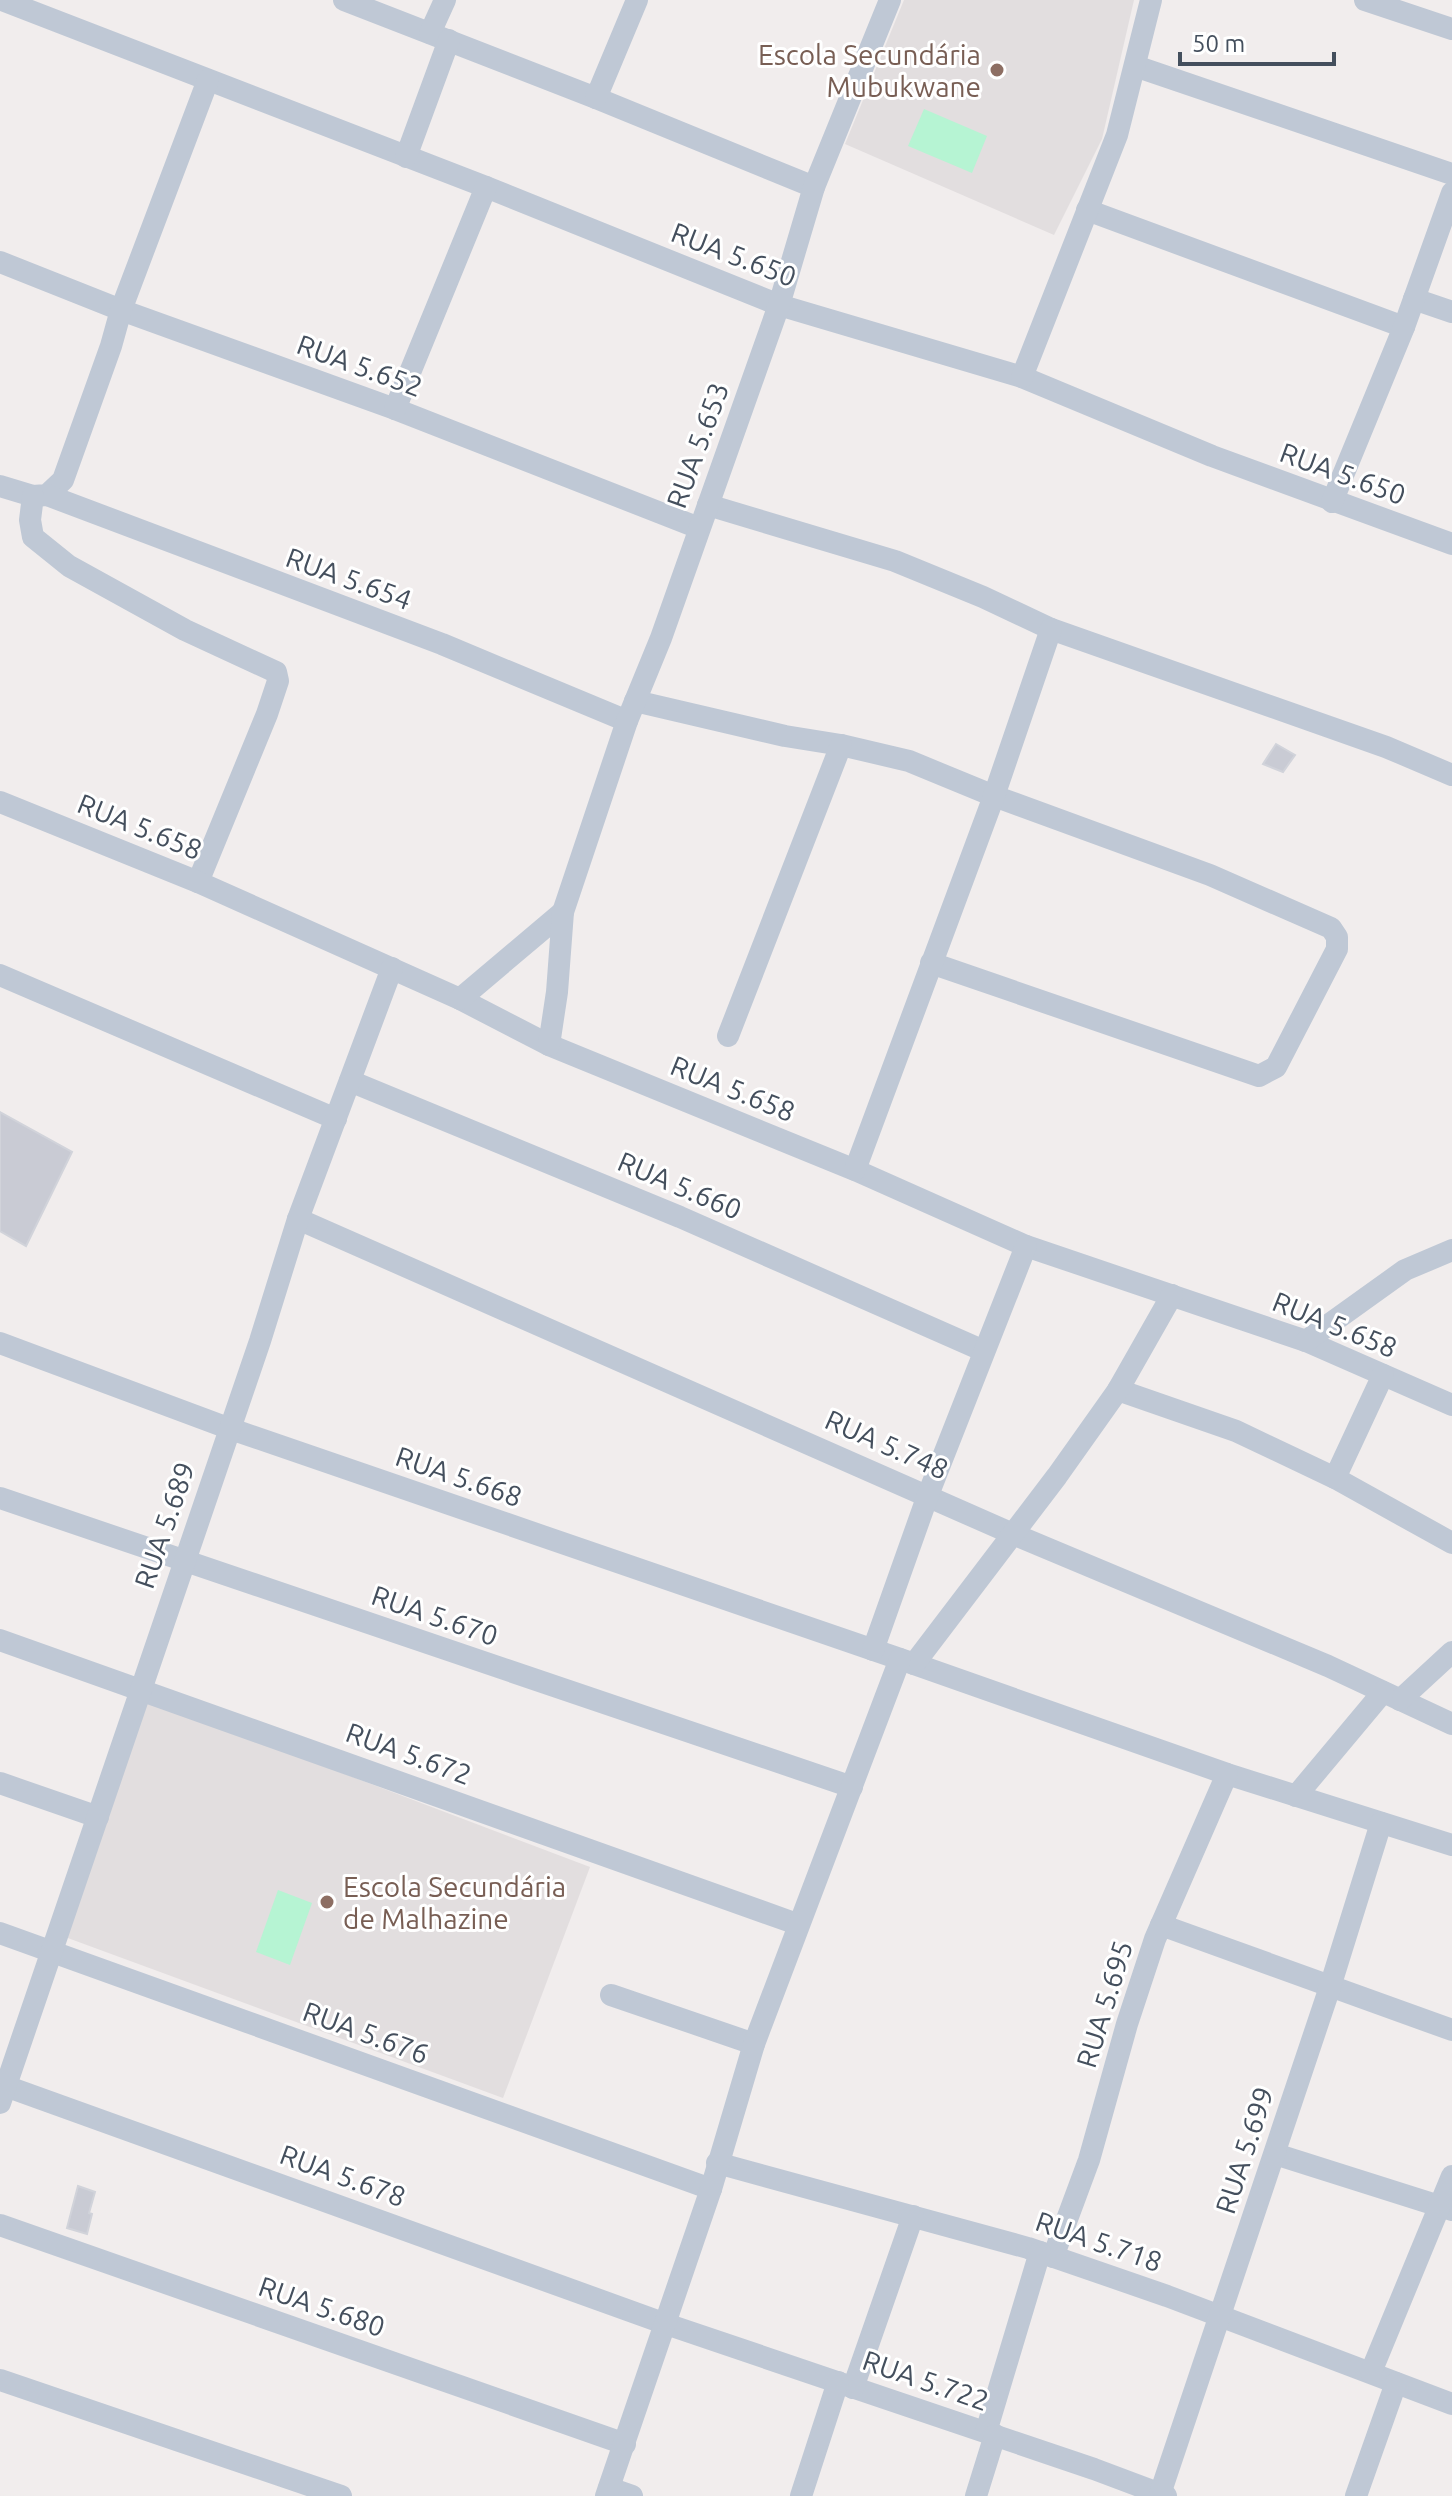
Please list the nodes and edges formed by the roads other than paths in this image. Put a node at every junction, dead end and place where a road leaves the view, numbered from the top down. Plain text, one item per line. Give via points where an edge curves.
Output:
1 (2, 0) edge
2 (344, 0) edge
3 (445, 0) edge
4 (637, 0) edge
5 (890, 0) edge
6 (1151, 0) edge
7 (1365, 0) edge
8 (1452, 29) edge
9 (440, 37) junction
10 (1135, 66) junction
11 (208, 80) junction
12 (596, 98) junction
13 (406, 157) junction
14 (1452, 174) edge
15 (486, 187) junction
16 (814, 187) junction
17 (1452, 193) edge
18 (1087, 210) junction
19 (0, 262) edge
20 (1414, 299) junction
21 (779, 305) junction
22 (121, 310) junction
23 (1452, 312) edge
24 (1404, 327) junction
25 (1022, 377) junction
26 (395, 409) junction
27 (0, 486) edge
28 (48, 491) junction
29 (1332, 502) junction
30 (708, 505) junction
31 (699, 528) junction
32 (1452, 544) edge
33 (1051, 629) junction
34 (631, 711) junction
35 (841, 745) junction
36 (1452, 775) edge
37 (994, 796) junction
38 (0, 802) edge
39 (198, 882) junction
40 (563, 912) junction
41 (931, 963) junction
42 (392, 968) junction
43 (0, 975) edge
44 (460, 999) junction
45 (728, 1036) dead end
46 (549, 1045) junction
47 (350, 1081) junction
48 (336, 1119) junction
49 (855, 1170) junction
50 (298, 1219) junction
51 (1026, 1246) junction
52 (1452, 1250) edge
53 (1172, 1295) junction
54 (1306, 1341) junction
55 (0, 1343) edge
56 (984, 1351) junction
57 (1383, 1375) junction
58 (1118, 1390) junction
59 (1452, 1405) edge
60 (228, 1428) junction
61 (1335, 1478) junction
62 (928, 1495) junction
63 (0, 1498) edge
64 (1013, 1534) junction
65 (1452, 1543) edge
66 (184, 1562) junction
67 (0, 1640) edge
68 (873, 1650) junction
69 (1452, 1652) edge
70 (907, 1661) junction
71 (141, 1689) junction
72 (1392, 1696) junction
73 (1452, 1724) edge
74 (1227, 1774) junction
75 (0, 1783) edge
76 (852, 1787) junction
77 (1296, 1796) junction
78 (98, 1817) junction
79 (1381, 1823) junction
80 (1452, 1845) edge
81 (797, 1924) junction
82 (1161, 1925) junction
83 (0, 1933) edge
84 (52, 1951) junction
85 (1330, 1987) junction
86 (611, 1995) dead end
87 (1452, 2030) edge
88 (754, 2044) junction
89 (2, 2091) edge
90 (1275, 2154) junction
91 (717, 2163) junction
92 (1452, 2176) edge
93 (711, 2189) junction
94 (1442, 2212) edge
95 (913, 2216) junction
96 (0, 2225) edge
97 (1047, 2255) junction
98 (1221, 2316) junction
99 (666, 2324) junction
100 (1371, 2372) junction
101 (0, 2380) edge
102 (1396, 2383) junction
103 (845, 2385) junction
104 (1452, 2404) edge
105 (991, 2434) junction
106 (625, 2444) junction
107 (608, 2492) edge
108 (1163, 2495) edge
109 (341, 2496) edge
110 (632, 2496) edge
111 (801, 2496) edge
112 (976, 2496) edge
113 (1356, 2496) edge

1 - 11 street, RUA 5.650
2 - 9 street
3 - 9 street
4 - 12 street
5 - 16 street, RUA 5.653
6 - 10 street
7 - 8 street
9 - 12 street
9 - 13 street
10 - 14 street
10 - 18 street via 1117,135
11 - 13 street, RUA 5.650
11 - 22 street
12 - 16 street
13 - 15 street, RUA 5.650
15 - 21 street, RUA 5.650
15 - 26 street
16 - 21 street, RUA 5.653
17 - 20 street
18 - 24 street
18 - 25 street
19 - 22 street, RUA 5.652
20 - 23 street
20 - 24 street
21 - 25 street, RUA 5.650
21 - 30 street, RUA 5.653
22 - 26 street, RUA 5.652
22 - 28 street via 111,346
24 - 29 street
25 - 29 street, RUA 5.650
26 - 31 street, RUA 5.652
27 - 28 street, RUA 5.654
28 - 34 street, RUA 5.654 via 442,644
28 - 39 street via 30,520 33,537 69,566 185,630 276,672 278,681
29 - 32 street, RUA 5.650
30 - 31 street, RUA 5.653
30 - 33 street via 895,561
31 - 34 street, RUA 5.653
33 - 36 street
33 - 37 street
34 - 35 street, RUA 5.654
34 - 40 street, RUA 5.653
35 - 37 street, RUA 5.654 via 909,761
35 - 45 street
37 - 41 street
37 - 41 street, RUA 5.654 via 1210,875 1331,928 1337,949 1276,1067 1259,1076
38 - 39 street, RUA 5.658
39 - 42 street, RUA 5.658
40 - 44 street
40 - 46 street, RUA 5.653
41 - 49 street
42 - 44 street, RUA 5.658
42 - 47 street, RUA 5.689
43 - 48 street
44 - 46 street, RUA 5.658
46 - 49 street, RUA 5.658
47 - 48 street, RUA 5.689
47 - 56 street, RUA 5.660 via 680,1217
48 - 50 street, RUA 5.689
49 - 51 street, RUA 5.658
50 - 60 street, RUA 5.689
50 - 62 street, RUA 5.748
51 - 53 street, RUA 5.658
51 - 56 street
52 - 54 street via 1405,1270
53 - 54 street, RUA 5.658
53 - 58 street
54 - 57 street, RUA 5.658
55 - 60 street, RUA 5.668
56 - 62 street
57 - 59 street, RUA 5.658
57 - 61 street
58 - 61 street via 1236,1431
58 - 64 street
60 - 66 street, RUA 5.689
60 - 68 street, RUA 5.668
61 - 65 street
62 - 64 street, RUA 5.748
62 - 68 street
63 - 66 street, RUA 5.670
64 - 70 street
64 - 72 street, RUA 5.748
66 - 71 street, RUA 5.689
66 - 76 street, RUA 5.670
67 - 71 street, RUA 5.672
68 - 70 street, RUA 5.668
69 - 72 street
70 - 74 street
70 - 76 street
71 - 78 street, RUA 5.689
71 - 81 street, RUA 5.672
72 - 73 street, RUA 5.748
72 - 77 street
74 - 77 street
74 - 82 street, RUA 5.695
75 - 78 street
76 - 81 street
77 - 79 street
78 - 84 street, RUA 5.689
79 - 80 street
79 - 85 street, RUA 5.699
81 - 88 street
82 - 85 street
82 - 97 street, RUA 5.695 via 1089,2160
83 - 84 street, RUA 5.676
84 - 89 street, RUA 5.689
84 - 93 street, RUA 5.676
85 - 87 street
85 - 90 street, RUA 5.699
86 - 88 street
88 - 91 street
89 - 99 street, RUA 5.678
90 - 94 street
90 - 98 street, RUA 5.699
91 - 93 street
91 - 95 street, RUA 5.718
92 - 94 street
93 - 99 street
94 - 100 street
95 - 97 street, RUA 5.718
95 - 103 street
96 - 106 street, RUA 5.680
97 - 98 street, RUA 5.718
97 - 105 street, RUA 5.695
98 - 100 street, RUA 5.718
98 - 108 street, RUA 5.699
99 - 103 street, RUA 5.722
99 - 106 street
100 - 102 street, RUA 5.718
101 - 109 street
102 - 104 street, RUA 5.718
102 - 113 street
103 - 105 street, RUA 5.722
103 - 111 street
105 - 108 street, RUA 5.722
105 - 112 street
106 - 107 street
107 - 110 street

